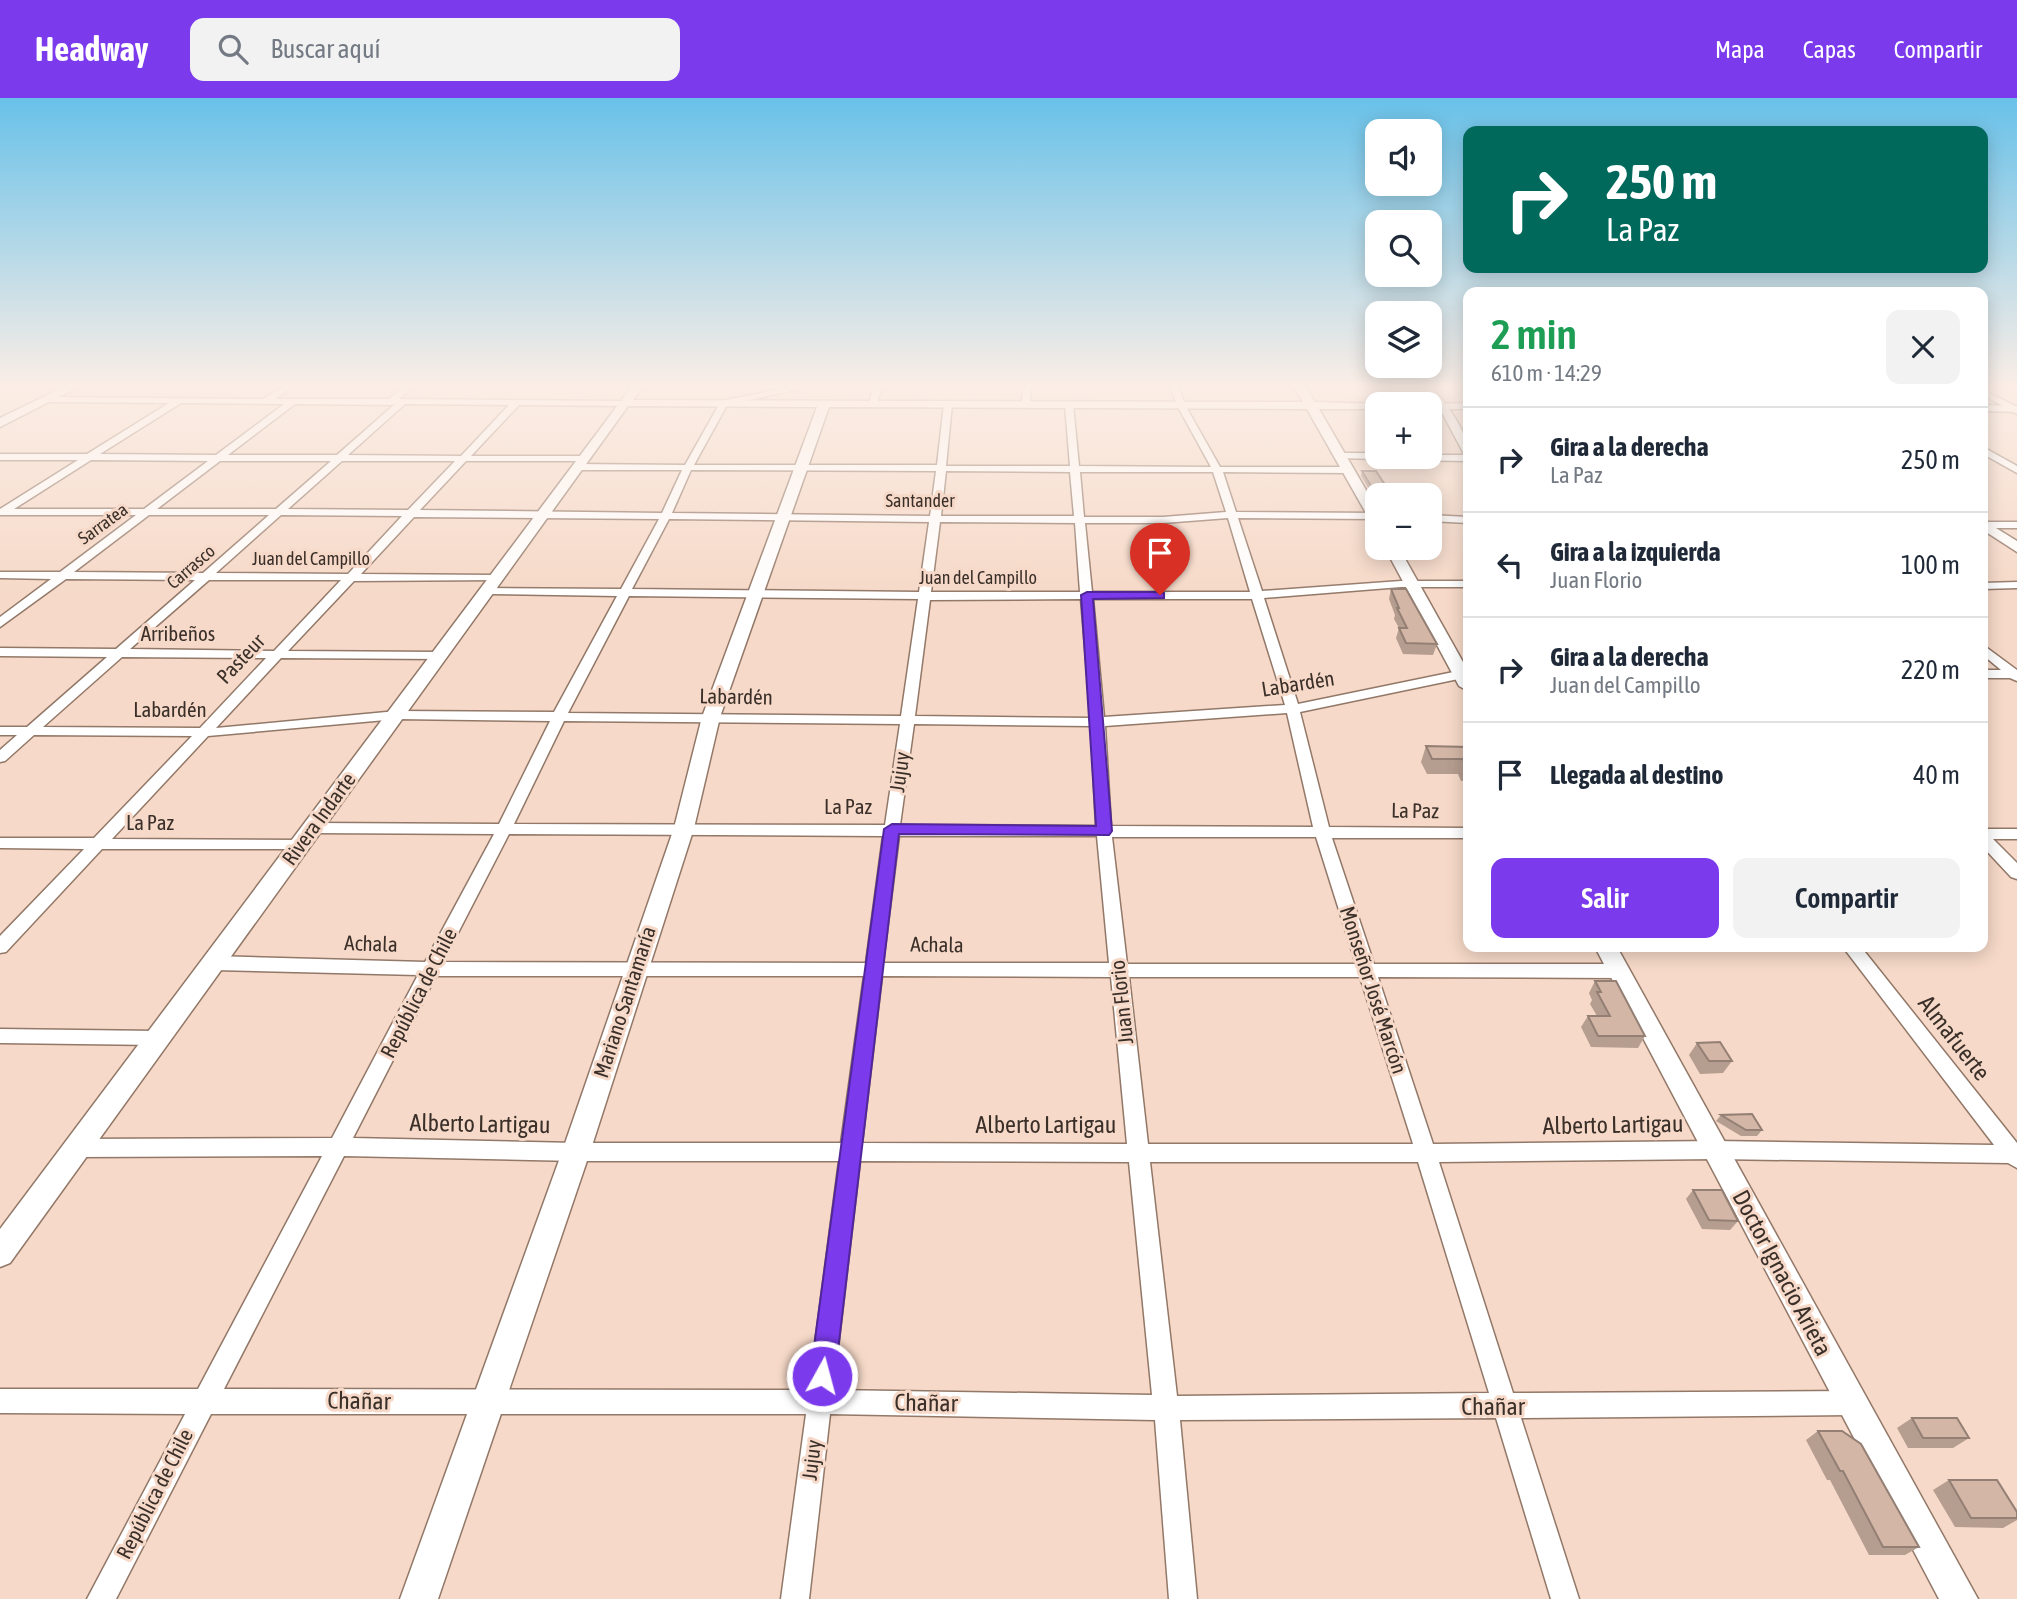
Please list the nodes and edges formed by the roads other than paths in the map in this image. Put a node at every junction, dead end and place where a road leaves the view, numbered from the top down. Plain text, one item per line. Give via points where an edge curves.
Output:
1 (92, 455) edge
2 (225, 455) edge
3 (345, 455) edge
4 (466, 455) edge
5 (586, 455) edge
6 (695, 455) edge
7 (805, 455) edge
8 (943, 455) edge
9 (1074, 455) edge
10 (1209, 455) edge
11 (1992, 455) edge
12 (1340, 456) joint
13 (1365, 456) edge
14 (0, 457) edge
15 (87, 458) junction
16 (221, 458) junction
17 (342, 458) junction
18 (1442, 458) edge
19 (1463, 458) edge
20 (462, 459) junction
21 (1988, 459) edge
22 (1999, 459) junction
23 (2017, 459) edge
24 (580, 463) junction
25 (688, 467) junction
26 (800, 467) junction
27 (942, 467) junction
28 (1075, 468) junction
29 (1217, 469) junction
30 (1348, 470) junction
31 (2017, 471) edge
32 (1365, 499) edge
33 (149, 512) junction
34 (279, 512) junction
35 (1, 513) edge
36 (410, 514) junction
37 (1233, 514) junction
38 (542, 515) junction
39 (665, 517) junction
40 (781, 517) junction
41 (1365, 518) edge
42 (933, 519) junction
43 (1081, 519) junction
44 (1442, 519) edge
45 (1463, 520) edge
46 (1988, 524) edge
47 (2017, 525) edge
48 (1988, 528) edge
49 (2017, 548) edge
50 (1399, 560) edge
51 (0, 575) edge
52 (63, 576) junction
53 (207, 576) junction
54 (351, 577) junction
55 (1412, 584) junction
56 (1463, 584) edge
57 (491, 585) junction
58 (2017, 585) edge
59 (1988, 586) edge
60 (623, 592) junction
61 (754, 593) junction
62 (1087, 595) junction
63 (1256, 595) junction
64 (927, 596) junction
65 (0, 623) edge
66 (0, 652) edge
67 (120, 653) junction
68 (1988, 653) edge
69 (277, 654) junction
70 (439, 656) junction
71 (1463, 673) edge
72 (1988, 674) edge
73 (2016, 675) edge
74 (1463, 679) edge
75 (1293, 709) junction
76 (397, 715) junction
77 (559, 716) junction
78 (710, 717) junction
79 (907, 720) junction
80 (1098, 722) junction
81 (0, 731) edge
82 (30, 731) junction
83 (203, 732) junction
84 (0, 758) edge
85 (505, 827) junction
86 (684, 828) junction
87 (892, 829) junction
88 (1104, 831) junction
89 (1322, 831) junction
90 (1463, 833) edge
91 (2017, 834) edge
92 (306, 836) junction
93 (1988, 836) edge
94 (1988, 841) edge
95 (0, 843) edge
96 (99, 844) junction
97 (2017, 873) edge
98 (0, 947) edge
99 (1856, 952) edge
100 (1612, 959) edge
101 (214, 963) junction
102 (874, 967) junction
103 (636, 968) junction
104 (432, 969) junction
105 (1119, 970) junction
106 (1366, 970) junction
107 (0, 1036) edge
108 (157, 1038) junction
109 (339, 1147) junction
110 (75, 1148) junction
111 (1716, 1150) junction
112 (850, 1151) junction
113 (576, 1152) junction
114 (1137, 1152) junction
115 (1426, 1153) junction
116 (2016, 1156) edge
117 (0, 1252) edge
118 (204, 1400) junction
119 (0, 1401) edge
120 (819, 1402) junction
121 (489, 1403) junction
122 (1851, 1404) junction
123 (1166, 1408) junction
124 (1506, 1408) junction
125 (101, 1599) edge
126 (419, 1599) edge
127 (795, 1599) edge
128 (1184, 1599) edge
129 (1565, 1599) edge
130 (1959, 1599) edge

1 - 15 street
2 - 16 street, Sarratea
3 - 17 street, Carrasco
4 - 20 street, Pasteur
5 - 24 street, Rivera Indarte
6 - 25 street, República de Chile
7 - 26 street, Mariano Santamaría
8 - 27 street, Jujuy
9 - 28 street, Juan Florio
10 - 29 street, Monseñor José Marcón
11 - 22 street
12 - 13 street
12 - 30 street
14 - 15 street
15 - 16 street
15 - 35 street
16 - 17 street
16 - 33 street, Sarratea
17 - 20 street
17 - 34 street, Carrasco
18 - 19 street
20 - 24 street
20 - 36 street, Pasteur
21 - 22 street
22 - 23 street
22 - 31 street
24 - 25 street
24 - 38 street, Rivera Indarte
25 - 26 street
25 - 39 street, República de Chile
26 - 27 street
26 - 40 street, Mariano Santamaría
27 - 28 street
27 - 42 street, Jujuy
28 - 29 street
28 - 43 street, Juan Florio
29 - 30 street
29 - 37 street, Monseñor José Marcón
30 - 32 street
33 - 34 street, Santander
33 - 35 street, Santander
33 - 52 street, Sarratea
34 - 36 street, Santander
34 - 53 street, Carrasco
36 - 38 street, Santander
36 - 54 street, Pasteur
37 - 41 street, Santander
37 - 43 street, Santander via 1163,520
37 - 63 street, Monseñor José Marcón
38 - 39 street, Santander
38 - 57 street, Rivera Indarte
39 - 40 street, Santander
39 - 60 street, República de Chile
40 - 42 street, Santander
40 - 61 street, Mariano Santamaría
42 - 43 street, Santander
42 - 64 street, Jujuy
43 - 62 street, Juan Florio
44 - 45 street
46 - 47 street
48 - 49 street
50 - 55 street
51 - 52 street, Juan del Campillo
52 - 53 street, Juan del Campillo
52 - 65 street, Sarratea
53 - 54 street, Juan del Campillo
53 - 67 street, Carrasco
54 - 57 street, Juan del Campillo
54 - 69 street, Pasteur
55 - 56 street, Juan del Campillo
55 - 63 street, Juan del Campillo
55 - 71 street
57 - 60 street, Juan del Campillo
57 - 70 street, Rivera Indarte
58 - 59 street
60 - 61 street, Juan del Campillo
60 - 77 street, República de Chile
61 - 64 street, Juan del Campillo
61 - 78 street, Mariano Santamaría
62 - 63 street, Juan del Campillo
62 - 64 street, Juan del Campillo
62 - 80 street, Juan Florio
63 - 75 street, Monseñor José Marcón
64 - 79 street, Jujuy
66 - 67 street, Arribeños
67 - 69 street, Arribeños
67 - 82 street, Carrasco
68 - 73 street
69 - 70 street, Arribeños
69 - 83 street, Pasteur
70 - 76 street, Rivera Indarte
72 - 73 street
74 - 75 street, Labardén
75 - 80 street, Labardén
75 - 89 street, Monseñor José Marcón
76 - 77 street, Labardén
76 - 83 street, Labardén
76 - 92 street, Rivera Indarte
77 - 78 street, Labardén
77 - 85 street, República de Chile
78 - 79 street, Labardén
78 - 86 street, Mariano Santamaría
79 - 80 street, Labardén
79 - 87 street, Jujuy
80 - 88 street, Juan Florio
81 - 82 street, Labardén
82 - 83 street, Labardén
82 - 84 street, Carrasco
83 - 96 street, Pasteur
85 - 86 street, La Paz
85 - 92 street, La Paz
85 - 104 street, República de Chile
86 - 87 street, La Paz
86 - 103 street, Mariano Santamaría
87 - 88 street, La Paz
87 - 102 street, Jujuy
88 - 89 street, La Paz
88 - 105 street, Juan Florio
89 - 90 street, La Paz
89 - 106 street, Monseñor José Marcón
91 - 93 street
92 - 96 street, La Paz
92 - 101 street, Rivera Indarte
94 - 97 street
95 - 96 street, La Paz
96 - 98 street, Pasteur
99 - 116 street, Almafuerte
100 - 106 street, Achala
100 - 111 street, Doctor Ignacio Arieta
101 - 104 street, Achala
101 - 108 street, Rivera Indarte
102 - 103 street, Achala
102 - 105 street, Achala
102 - 112 street, Jujuy
103 - 104 street, Achala
103 - 113 street, Mariano Santamaría
104 - 109 street, República de Chile
105 - 106 street, Achala
105 - 114 street, Juan Florio
106 - 115 street, Monseñor José Marcón
107 - 108 street
108 - 110 street, Rivera Indarte
109 - 110 street, Alberto Lartigau
109 - 113 street, Alberto Lartigau
109 - 118 street, República de Chile
110 - 117 street, Rivera Indarte
111 - 115 street, Alberto Lartigau
111 - 116 street, Alberto Lartigau
111 - 122 street, Doctor Ignacio Arieta
112 - 113 street, Alberto Lartigau
112 - 114 street, Alberto Lartigau
112 - 120 street, Jujuy
113 - 121 street, Mariano Santamaría
114 - 115 street, Alberto Lartigau
114 - 123 street, Juan Florio
115 - 124 street, Monseñor José Marcón
118 - 119 street, Chañar
118 - 121 street, Chañar
118 - 125 street, República de Chile
120 - 121 street, Chañar
120 - 123 street, Chañar
120 - 127 street, Jujuy
121 - 126 street, Mariano Santamaría
122 - 124 street, Chañar
122 - 130 street, Doctor Ignacio Arieta
123 - 124 street, Chañar
123 - 128 street, Juan Florio
124 - 129 street, Monseñor José Marcón

